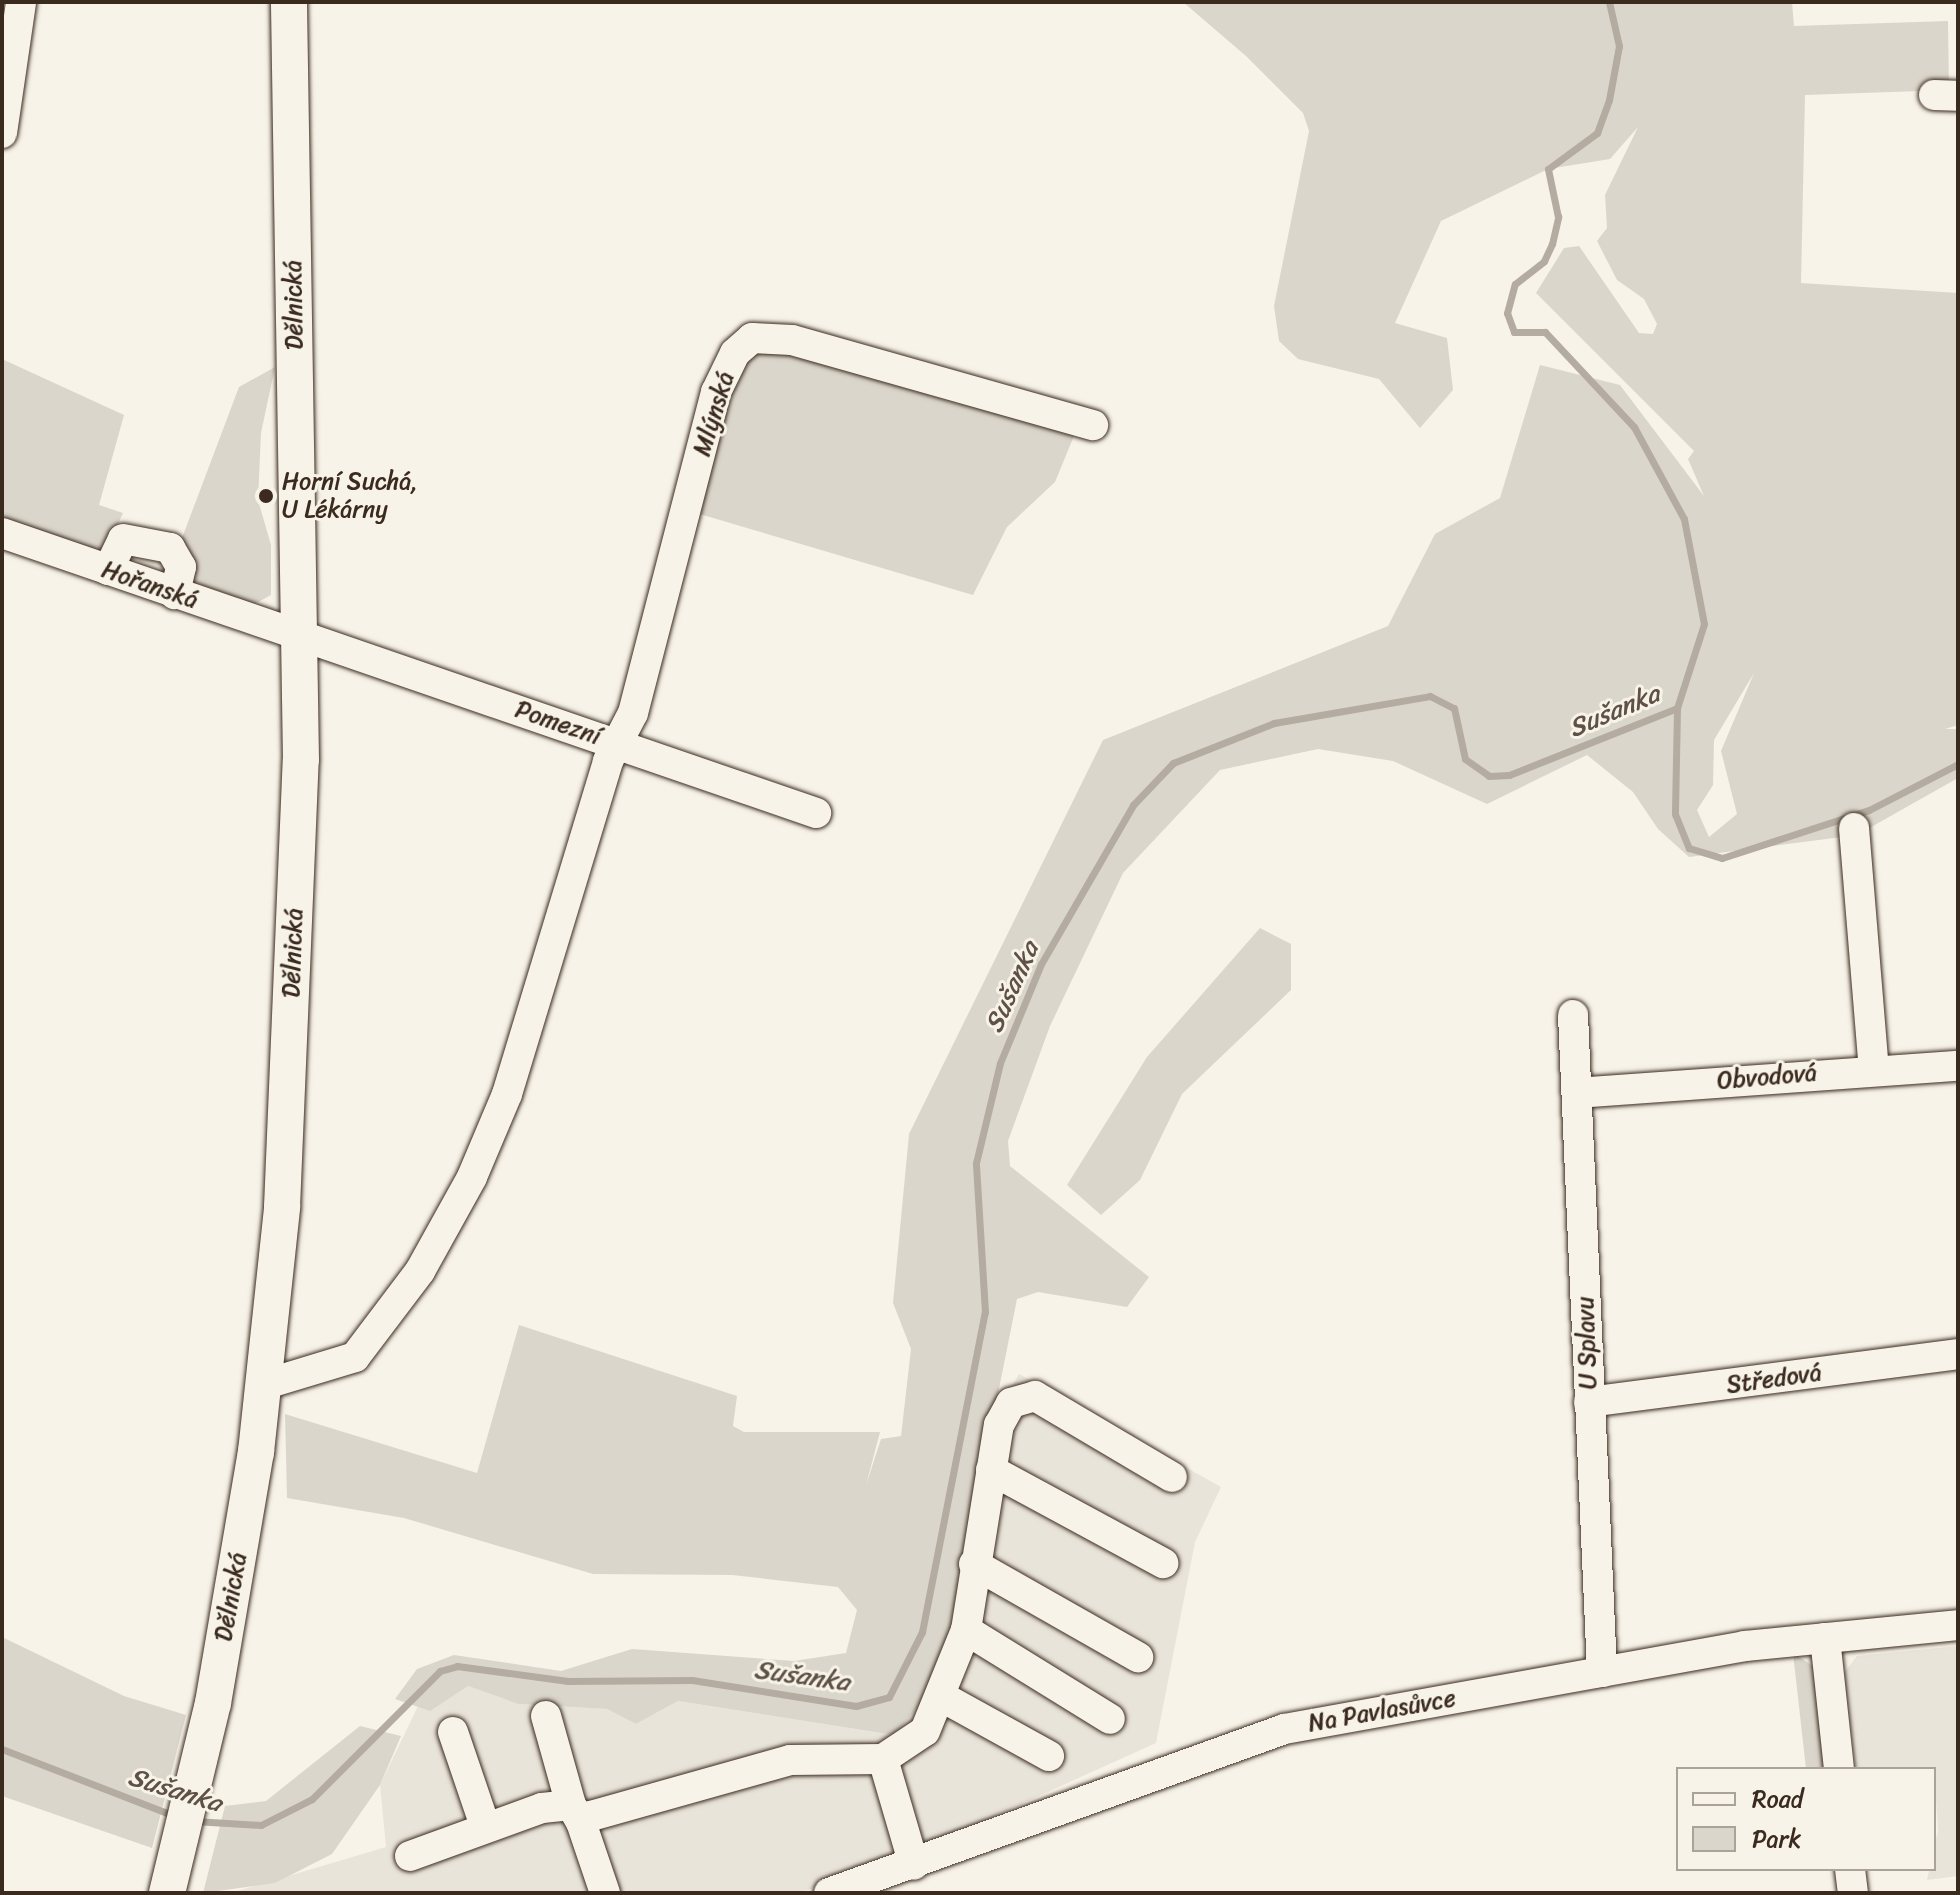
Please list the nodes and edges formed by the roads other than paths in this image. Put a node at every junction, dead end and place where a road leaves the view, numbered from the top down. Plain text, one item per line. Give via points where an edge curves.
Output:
1 (21, 2) edge
2 (289, 2) edge
3 (2, 133) edge
4 (1093, 425) dead end
5 (2, 533) edge
6 (108, 570) junction
7 (175, 594) junction
8 (298, 635) junction
9 (617, 743) junction
10 (816, 813) dead end
11 (1854, 828) dead end
12 (1573, 1015) dead end
13 (1958, 1066) edge
14 (1874, 1070) junction
15 (1577, 1093) junction
16 (1958, 1354) edge
17 (263, 1385) junction
18 (1589, 1402) junction
19 (991, 1470) junction
20 (1172, 1477) dead end
21 (1163, 1563) dead end
22 (974, 1564) junction
23 (1958, 1625) edge
24 (966, 1630) junction
25 (1825, 1638) junction
26 (1138, 1657) dead end
27 (1602, 1672) junction
28 (944, 1698) junction
29 (546, 1716) dead end
30 (1110, 1719) dead end
31 (453, 1732) dead end
32 (1049, 1756) dead end
33 (883, 1759) junction
34 (1839, 1767) edge
35 (576, 1814) junction
36 (484, 1823) junction
37 (410, 1856) dead end
38 (914, 1865) junction
39 (1850, 1871) edge
40 (171, 1879) edge
41 (602, 1892) edge
42 (829, 1893) edge
43 (1853, 1893) edge

1 - 3 street
2 - 8 main road, Dělnická
4 - 9 street, Mlýnská via 792,340 752,338 735,353 716,392 658,631
5 - 6 street, Hořanská
6 - 7 street, Hořanská
6 - 7 street via 123,539 170,548 181,567
7 - 8 street, Hořanská
8 - 9 street, Pomezní
8 - 17 main road, Dělnická via 301,760 283,1192
9 - 10 street, Pomezní
9 - 17 street via 507,1094 459,1203 420,1271 355,1357
11 - 14 street
12 - 15 street, U Splavu
13 - 14 street, Obvodová
14 - 15 street, Obvodová
15 - 18 street, U Splavu
16 - 18 street, Středová
17 - 40 main road, Dělnická via 206,1732
18 - 27 street, U Splavu
19 - 20 street via 999,1425 1011,1403 1035,1396
19 - 21 street
19 - 22 street
22 - 24 street
22 - 26 street
23 - 25 street, Na Pavlasůvce
24 - 28 street
24 - 30 street
25 - 27 street, Na Pavlasůvce
25 - 34 street
27 - 38 street, Na Pavlasůvce via 1284,1729
28 - 32 street
28 - 33 street via 925,1731
29 - 35 street
31 - 36 street
33 - 35 street via 790,1760
33 - 38 street
35 - 36 street
35 - 41 street
36 - 37 street
38 - 42 street, Na Pavlasůvce
39 - 43 street

